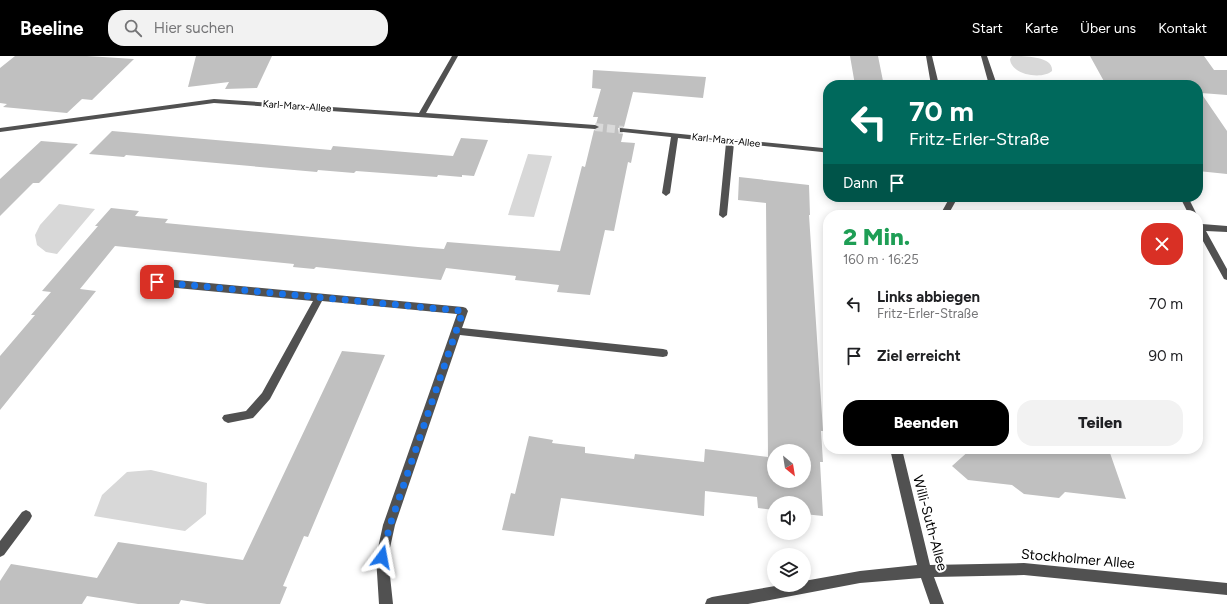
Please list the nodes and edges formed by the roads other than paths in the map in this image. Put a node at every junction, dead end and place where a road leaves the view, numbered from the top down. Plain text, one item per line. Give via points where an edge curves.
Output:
1 (455, 56) edge
2 (929, 56) edge
3 (984, 56) edge
4 (934, 80) edge
5 (991, 80) edge
6 (422, 114) junction
7 (595, 127) tunnel mouth
8 (0, 130) edge
9 (623, 130) tunnel mouth
10 (675, 135) junction
11 (730, 141) junction
12 (823, 151) edge
13 (666, 193) dead end
14 (723, 214) dead end
15 (1203, 226) edge
16 (1227, 229) edge
17 (1203, 233) edge
18 (1227, 277) edge
19 (145, 281) dead end
20 (320, 297) junction
21 (456, 331) junction
22 (663, 352) dead end
23 (228, 418) dead end
24 (897, 454) edge
25 (26, 516) dead end
26 (0, 551) edge
27 (925, 571) junction
28 (1227, 589) edge
29 (386, 604) edge
30 (712, 604) edge
31 (937, 604) edge

1 - 6 street
2 - 4 street
3 - 5 street
6 - 7 street, Karl-Marx-Allee
6 - 8 street, Karl-Marx-Allee via 214,101
9 - 10 street, Karl-Marx-Allee
10 - 11 street, Karl-Marx-Allee
10 - 13 street
11 - 12 street, Karl-Marx-Allee
11 - 14 street
15 - 16 street
17 - 18 street
19 - 20 street
20 - 21 street via 463,311
20 - 23 street via 266,396 249,415
21 - 22 street
21 - 29 street via 390,525 382,557
24 - 27 street, Willi-Suth-Allee
25 - 26 street
27 - 28 street, Stockholmer Allee via 1024,569
27 - 30 street via 860,577
27 - 31 street, Willi-Suth-Allee

